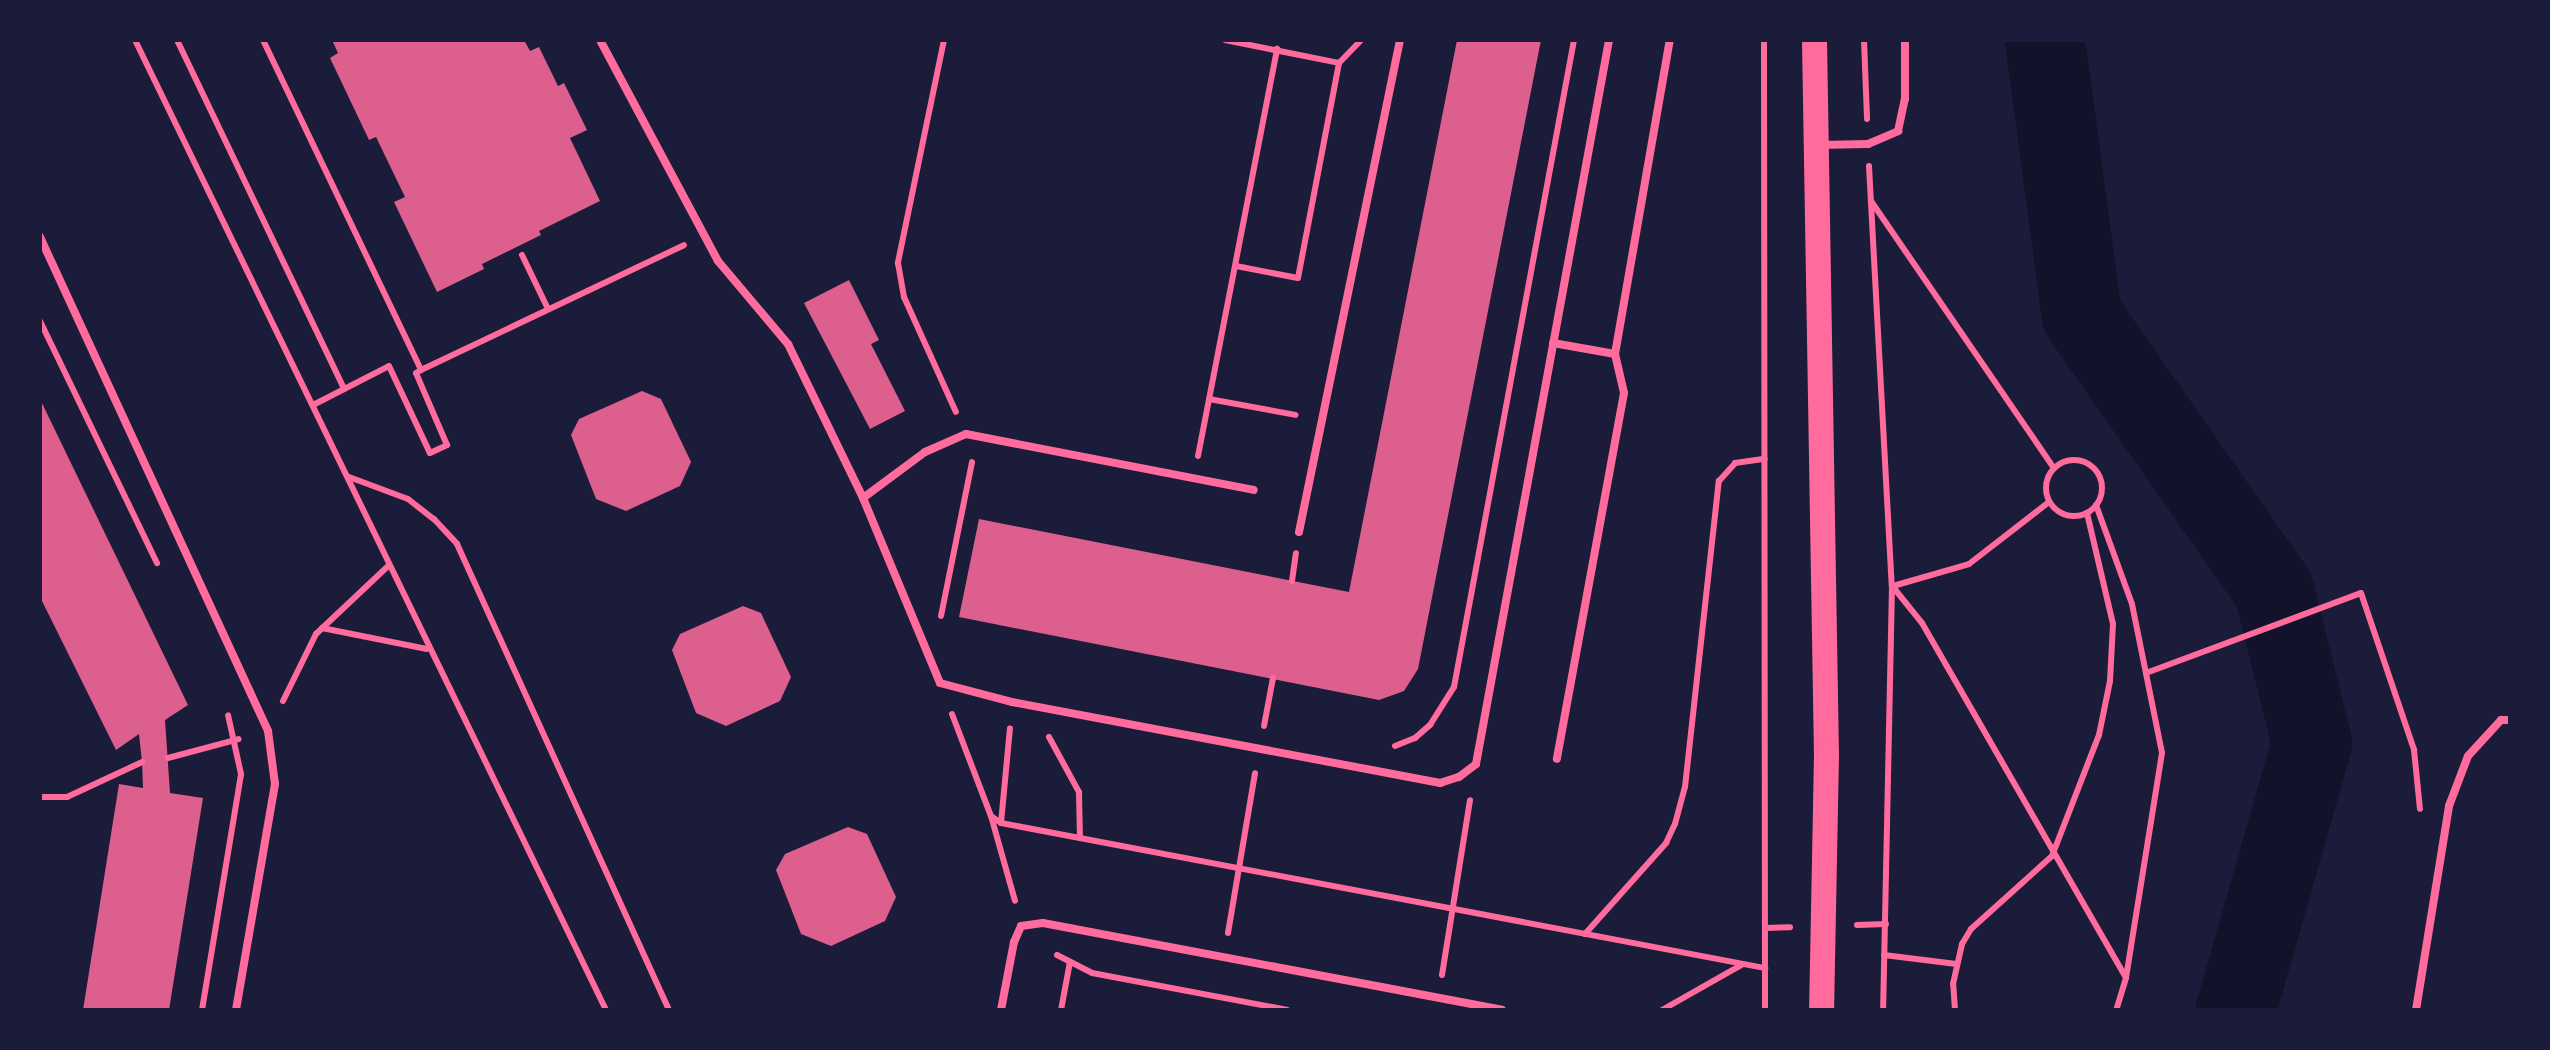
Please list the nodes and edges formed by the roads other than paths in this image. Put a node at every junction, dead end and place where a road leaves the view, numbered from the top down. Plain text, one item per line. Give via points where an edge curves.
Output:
1 (600, 40) edge
2 (1400, 40) edge
3 (1609, 40) edge
4 (1670, 40) edge
5 (1814, 40) edge
6 (1905, 40) edge
7 (1816, 145) junction
8 (40, 237) edge
9 (1553, 343) junction
10 (1615, 354) junction
11 (1254, 490) dead end
12 (863, 498) junction
13 (1299, 532) dead end
14 (2510, 720) edge
15 (1557, 758) dead end
16 (236, 1010) edge
17 (1001, 1010) edge
18 (1502, 1010) edge
19 (1821, 1010) edge
20 (2416, 1010) edge

1 - 12 lane via 703,236 788,344
2 - 13 lane
3 - 9 lane
4 - 10 lane
5 - 7 main road
6 - 7 lane via 1898,132 1868,144
7 - 19 main road via 1826,754
8 - 16 lane via 268,731 275,784
9 - 10 lane
9 - 12 lane via 1476,764 1440,782 1012,702 940,682
10 - 15 lane via 1623,414
11 - 12 lane via 966,434 925,452
14 - 20 lane via 2500,720 2468,756 2449,806
17 - 18 lane via 1014,942 1022,926 1043,922

